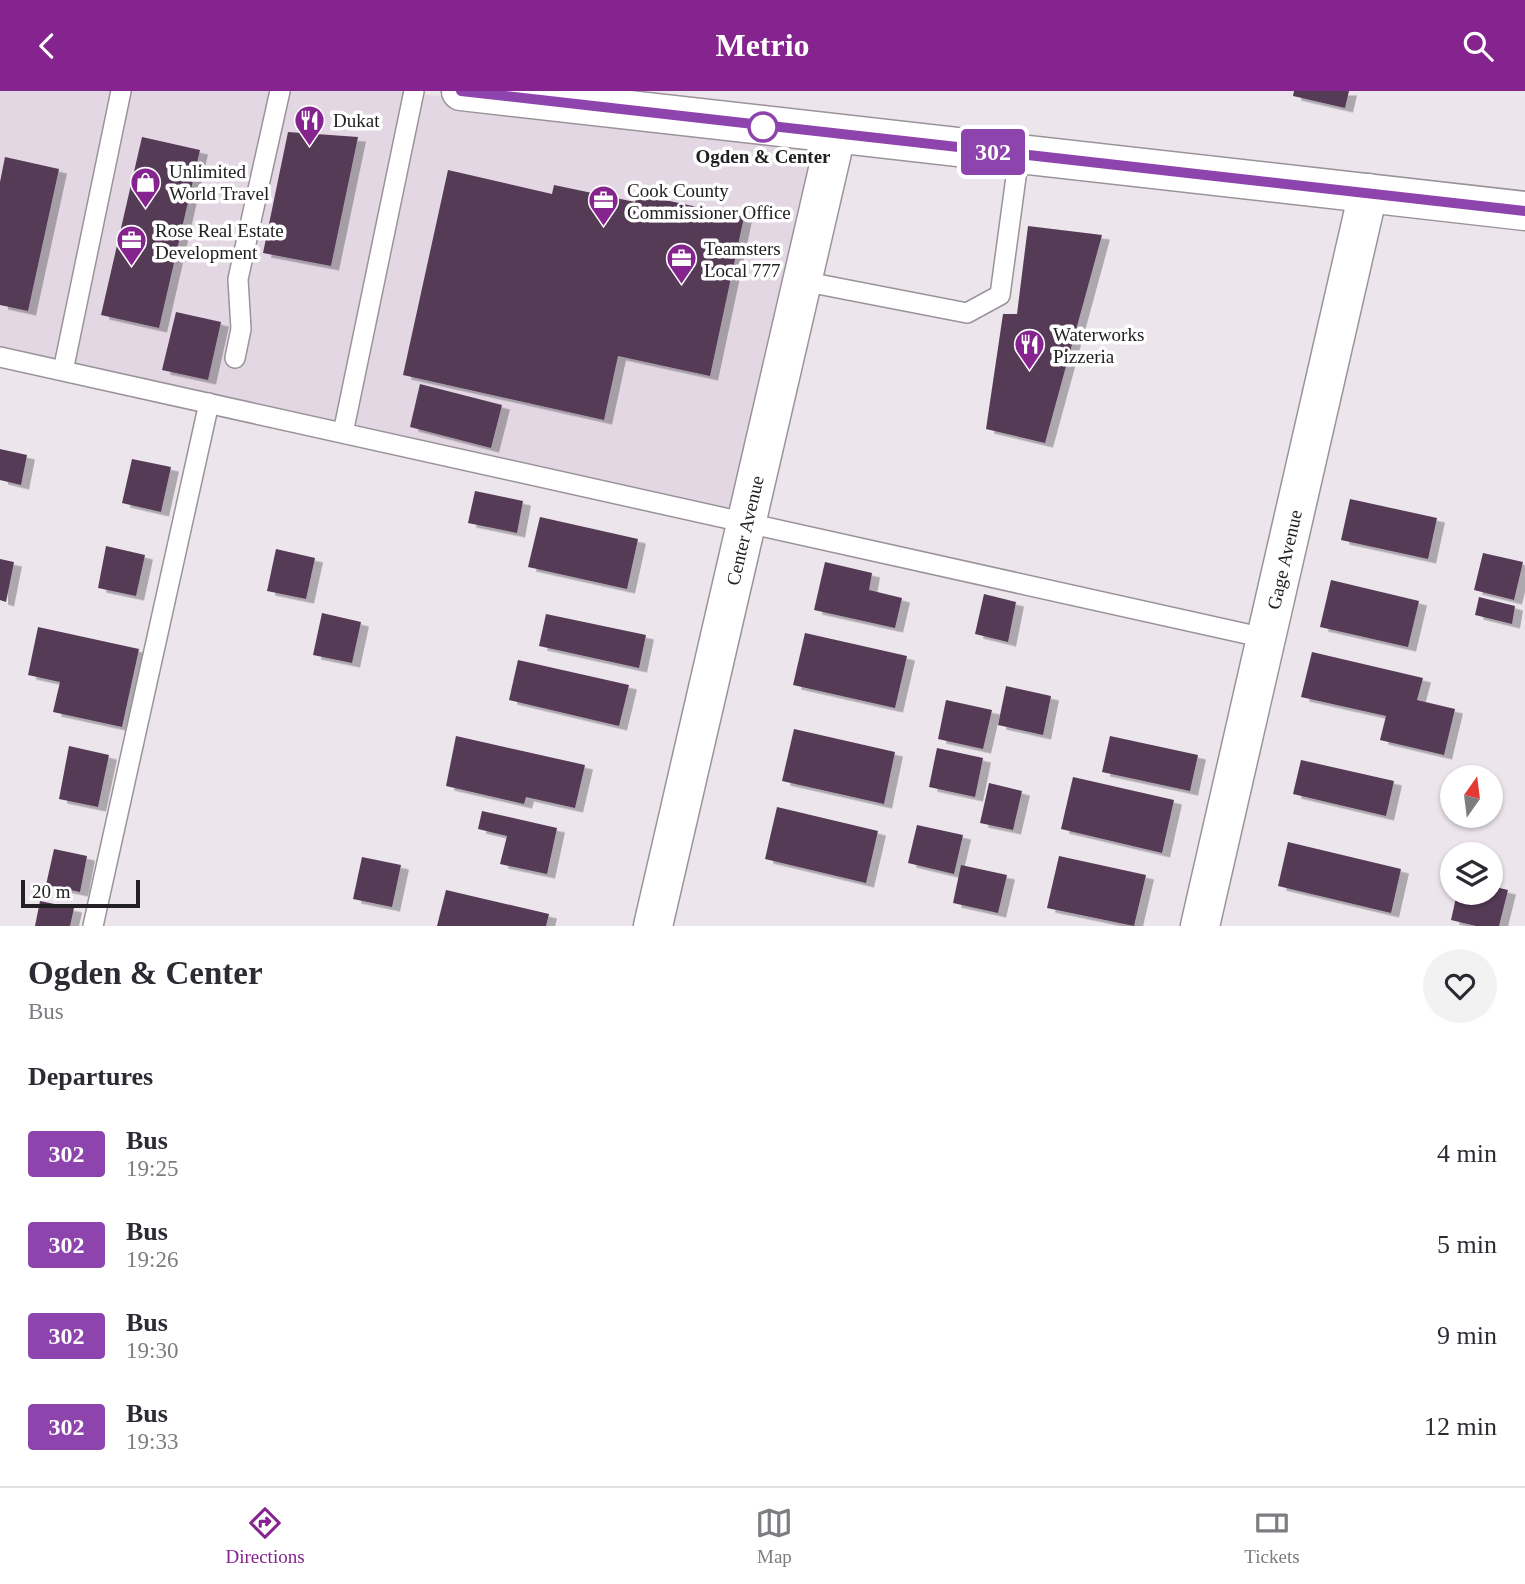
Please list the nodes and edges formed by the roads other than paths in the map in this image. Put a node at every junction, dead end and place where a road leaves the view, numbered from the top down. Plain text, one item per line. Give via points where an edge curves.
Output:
1 (121, 91) edge
2 (280, 91) edge
3 (414, 91) edge
4 (461, 91) edge
5 (558, 97) edge
6 (654, 102) edge
7 (836, 135) junction
8 (1019, 155) junction
9 (1368, 193) junction
10 (1525, 211) edge
11 (802, 281) junction
12 (0, 357) edge
13 (235, 358) dead end
14 (62, 371) junction
15 (209, 403) junction
16 (343, 433) junction
17 (746, 522) junction
18 (1265, 638) junction
19 (93, 926) edge
20 (653, 926) edge
21 (1200, 926) edge

1 - 14 lane
2 - 13 lane via 238,279 241,329
3 - 16 lane
4 - 5 street
5 - 6 street
6 - 7 street
7 - 8 street
7 - 11 street, Center Avenue
8 - 9 street
8 - 11 lane via 1000,295 967,313
9 - 10 street
9 - 18 street, Gage Avenue
11 - 17 street, Center Avenue
12 - 14 lane
14 - 15 lane
15 - 16 lane
15 - 19 lane
16 - 17 lane
17 - 18 lane
17 - 20 street, Center Avenue
18 - 21 street, Gage Avenue

